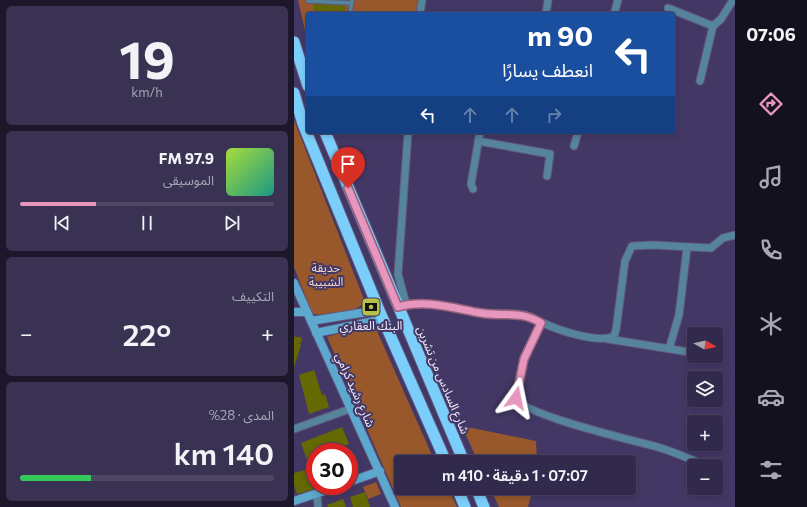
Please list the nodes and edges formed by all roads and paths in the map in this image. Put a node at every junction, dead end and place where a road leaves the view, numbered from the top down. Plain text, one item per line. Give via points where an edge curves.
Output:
1 (422, 0) edge
2 (548, 0) edge
3 (618, 0) edge
4 (733, 0) edge
5 (308, 1) edge
6 (351, 1) edge
7 (668, 8) dead end
8 (350, 12) edge
9 (420, 12) edge
10 (546, 12) edge
11 (615, 12) edge
12 (713, 26) junction
13 (294, 42) edge
14 (306, 78) edge
15 (700, 81) dead end
16 (294, 93) edge
17 (306, 131) edge
18 (307, 134) edge
19 (326, 134) edge
20 (408, 134) edge
21 (480, 134) edge
22 (577, 134) edge
23 (478, 141) junction
24 (574, 146) dead end
25 (547, 176) dead end
26 (473, 189) dead end
27 (735, 235) edge
28 (687, 248) junction
29 (294, 283) edge
30 (402, 306) junction
31 (294, 308) edge
32 (305, 311) junction
33 (294, 312) edge
34 (382, 315) junction
35 (310, 321) junction
36 (541, 323) junction
37 (316, 333) junction
38 (608, 340) junction
39 (669, 349) junction
40 (687, 352) edge
41 (350, 409) junction
42 (294, 429) edge
43 (443, 455) edge
44 (461, 455) edge
45 (689, 459) edge
46 (380, 471) junction
47 (358, 479) edge
48 (313, 495) edge
49 (317, 495) edge
50 (460, 495) edge
51 (479, 495) edge
52 (294, 500) edge
53 (318, 507) edge
54 (395, 507) edge
55 (465, 507) edge
56 (484, 507) edge

1 - 9 street
2 - 10 street
3 - 11 street
4 - 12 street via 721,19
5 - 6 lane
6 - 8 lane
7 - 12 street
12 - 15 street
13 - 14 highway
16 - 17 highway
18 - 34 highway
19 - 30 highway, شارع السادس من تشرين
20 - 30 street via 398,274
21 - 23 street
22 - 24 street
23 - 25 street via 550,154
23 - 26 street via 471,184
27 - 28 street via 723,238 710,248
28 - 38 street via 637,245 629,249 616,330 614,336
28 - 39 street via 679,315
29 - 32 main road, شارع رشيد كرامي
30 - 36 street via 449,306 492,314 518,314 532,317
30 - 44 highway, شارع السادس من تشرين
31 - 32 main road
32 - 33 main road
32 - 35 main road, شارع رشيد كرامي
34 - 35 main road
34 - 37 main road
34 - 43 highway
35 - 37 main road, شارع رشيد كرامي
36 - 38 street via 586,337
36 - 45 street via 524,359 516,398 520,404 556,419 610,436 655,446
37 - 41 main road, شارع رشيد كرامي
38 - 39 street
39 - 40 street
41 - 42 street
41 - 46 main road, شارع رشيد كرامي
46 - 47 main road
46 - 54 main road, شارع رشيد كرامي
48 - 52 main road
49 - 53 street
50 - 55 highway
51 - 56 highway

